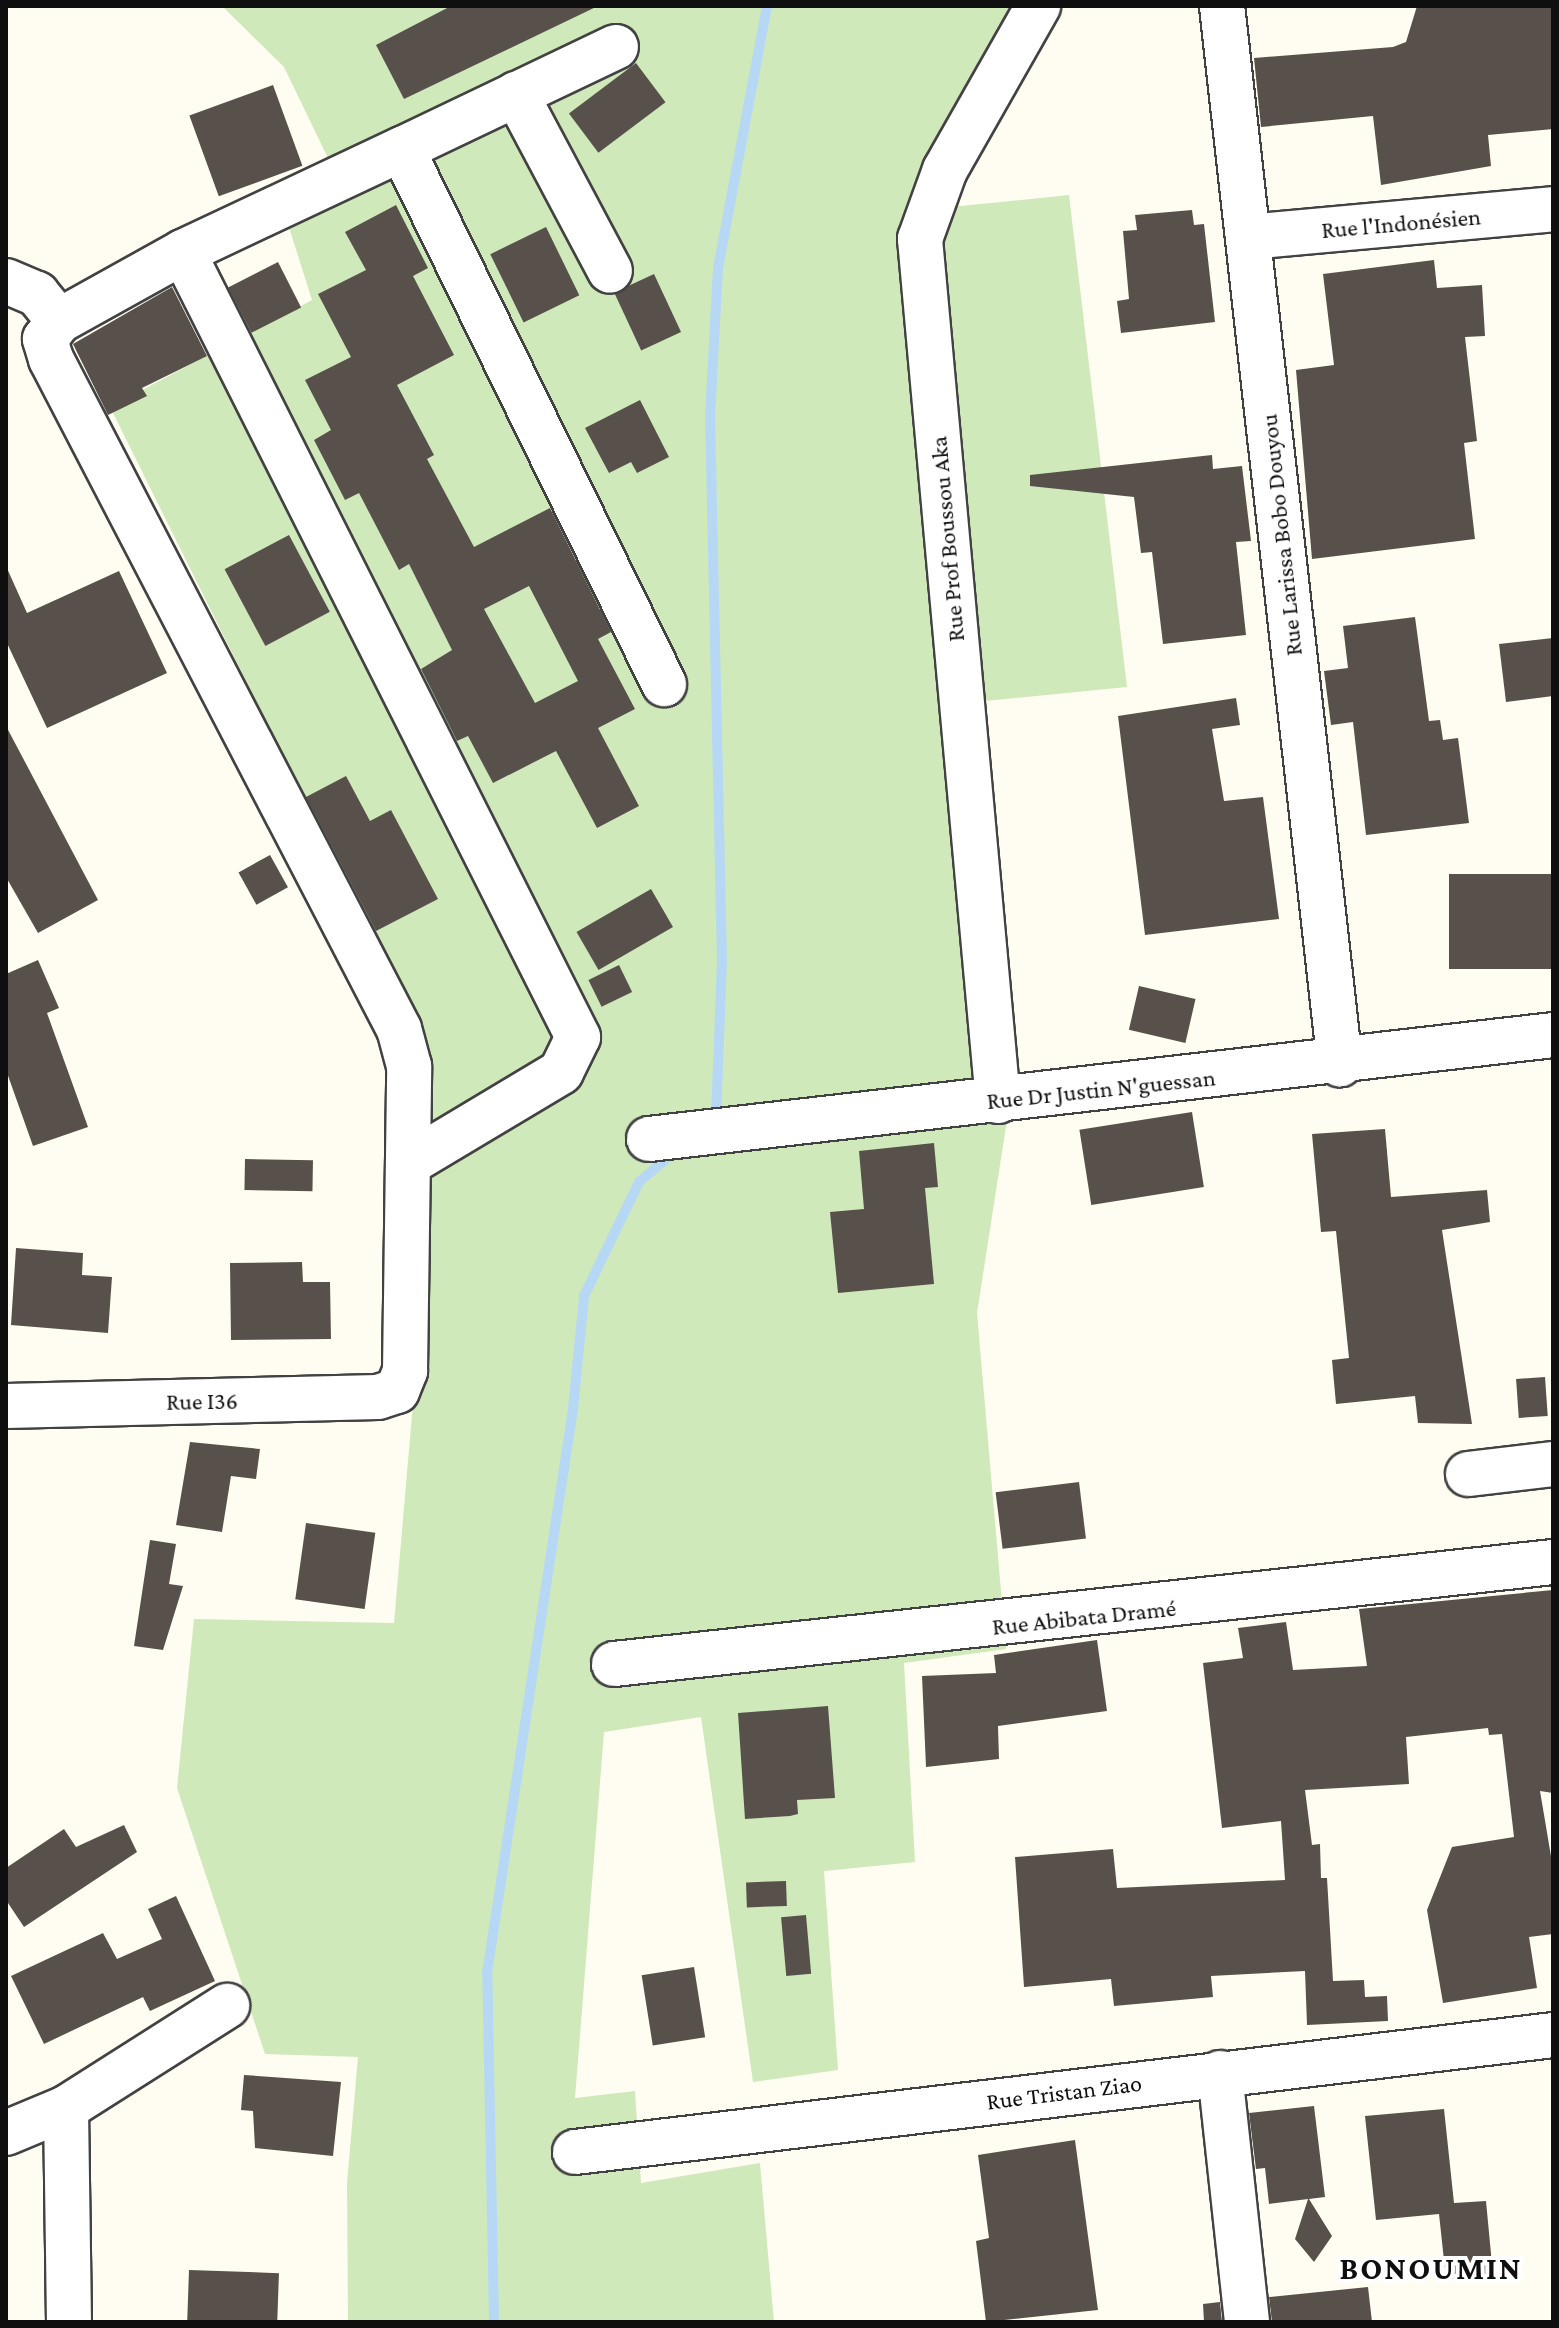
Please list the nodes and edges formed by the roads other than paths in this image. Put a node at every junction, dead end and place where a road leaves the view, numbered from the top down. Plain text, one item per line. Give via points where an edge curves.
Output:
1 (1038, 6) edge
2 (1222, 6) edge
3 (616, 47) dead end
4 (516, 94) junction
5 (402, 149) junction
6 (1553, 209) edge
7 (1248, 237) junction
8 (183, 252) junction
9 (610, 271) dead end
10 (6, 281) edge
11 (59, 321) junction
12 (664, 684) dead end
13 (1553, 1035) edge
14 (1340, 1064) junction
15 (998, 1101) junction
16 (649, 1139) dead end
17 (409, 1163) junction
18 (6, 1406) edge
19 (1553, 1464) edge
20 (1468, 1474) dead end
21 (1553, 1562) edge
22 (614, 1664) dead end
23 (227, 2006) dead end
24 (1553, 2035) edge
25 (1220, 2073) junction
26 (66, 2108) junction
27 (6, 2133) edge
28 (575, 2152) dead end
29 (69, 2322) edge
30 (1247, 2322) edge

1 - 15 street, Rue Prof Boussou Aka via 945,170 920,239
2 - 7 street, Rue Larissa Bobo Douyou
3 - 4 street
4 - 5 street
4 - 9 street
5 - 8 street
5 - 12 street
6 - 7 street, Rue l'Indonésien
7 - 14 street, Rue Larissa Bobo Douyou
8 - 11 street
8 - 17 street via 578,1037 561,1072
10 - 11 street via 37,294
11 - 17 street via 45,339 51,359 399,1029 409,1066
13 - 14 street, Rue Dr Justin N'guessan
14 - 15 street, Rue Dr Justin N'guessan
15 - 16 street, Rue Dr Justin N'guessan
17 - 18 street, Rue I36 via 405,1371 397,1391
19 - 20 street
21 - 22 street, Rue Abibata Dramé
23 - 26 street
24 - 25 street, Rue Tristan Ziao
25 - 28 street, Rue Tristan Ziao
25 - 30 street
26 - 27 street
26 - 29 street

